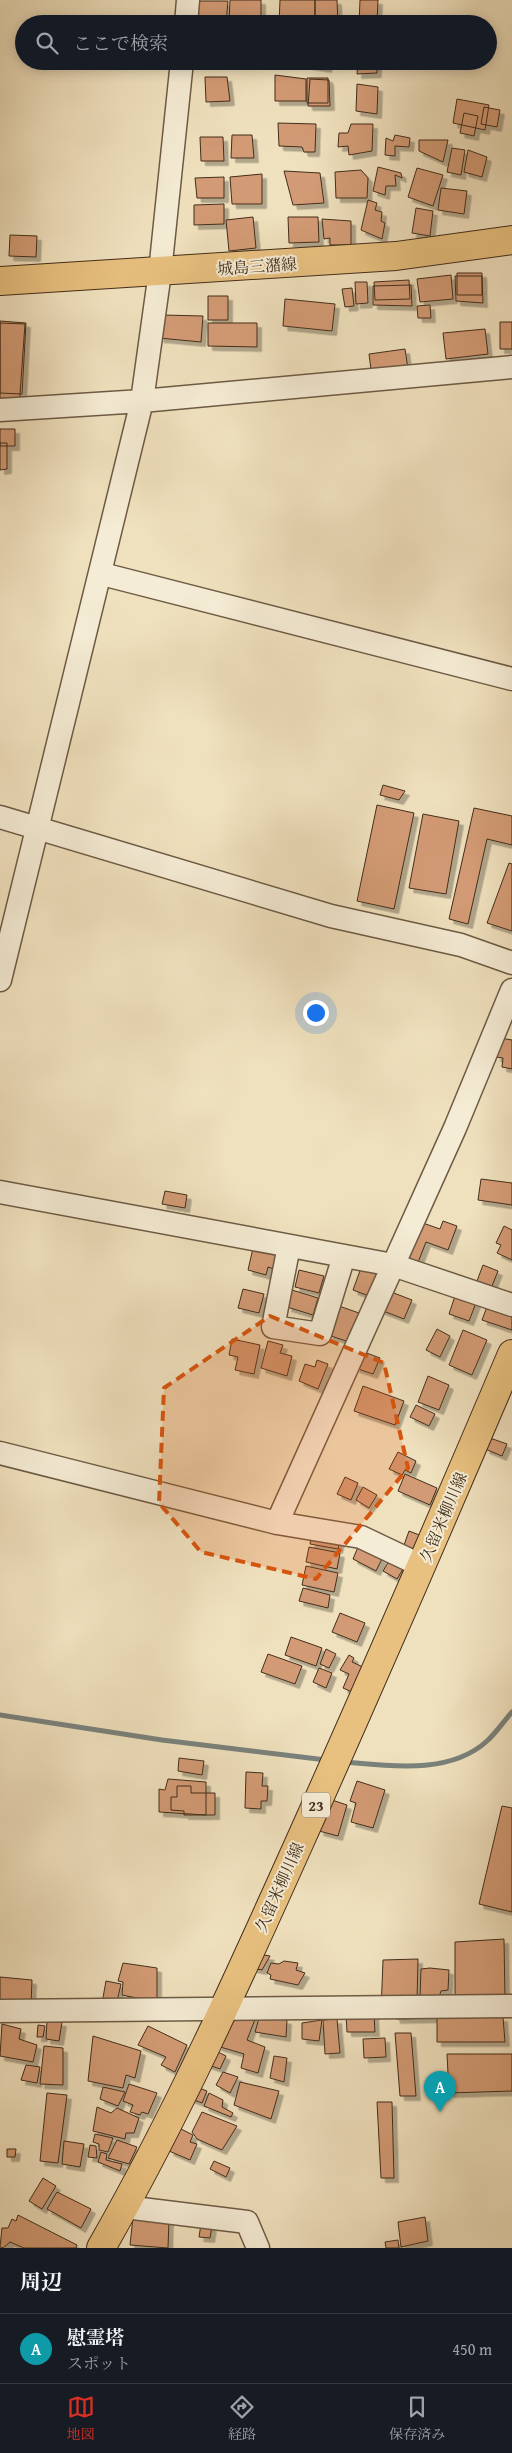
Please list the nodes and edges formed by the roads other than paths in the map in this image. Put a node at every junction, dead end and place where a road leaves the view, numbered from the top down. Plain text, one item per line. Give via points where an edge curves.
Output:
1 (188, 0) edge
2 (187, 15) edge
3 (181, 70) edge
4 (512, 240) edge
5 (160, 272) junction
6 (0, 280) edge
7 (512, 367) edge
8 (142, 401) junction
9 (0, 410) edge
10 (102, 574) junction
11 (512, 679) edge
12 (0, 817) edge
13 (37, 829) junction
14 (512, 963) edge
15 (0, 980) edge
16 (512, 990) edge
17 (0, 1192) edge
18 (289, 1246) junction
19 (344, 1256) junction
20 (393, 1266) junction
21 (512, 1305) edge
22 (512, 1354) edge
23 (0, 1453) edge
24 (277, 1523) junction
25 (422, 1566) junction
26 (512, 2006) edge
27 (226, 2007) junction
28 (0, 2011) edge
29 (125, 2207) junction
30 (101, 2248) edge
31 (258, 2248) edge

1 - 2 street
3 - 5 street
4 - 5 main road, 城島三潴線 via 396,256
5 - 6 main road, 城島三潴線
5 - 8 street
7 - 8 street
8 - 9 street
8 - 10 street
10 - 11 street
10 - 13 street
12 - 13 street
13 - 14 street via 331,916 461,945
13 - 15 street
16 - 20 street
17 - 18 street
18 - 19 street
18 - 19 street via 273,1327 320,1334
19 - 20 street
20 - 21 street
20 - 24 street
22 - 25 main road, 久留米柳川線 / 23
23 - 24 street
24 - 25 street via 361,1537
25 - 27 main road, 久留米柳川線 / 23
26 - 27 street
27 - 28 street
27 - 29 main road, 久留米柳川線 / 23
29 - 30 main road, 久留米柳川線 / 23
29 - 31 street via 248,2222

